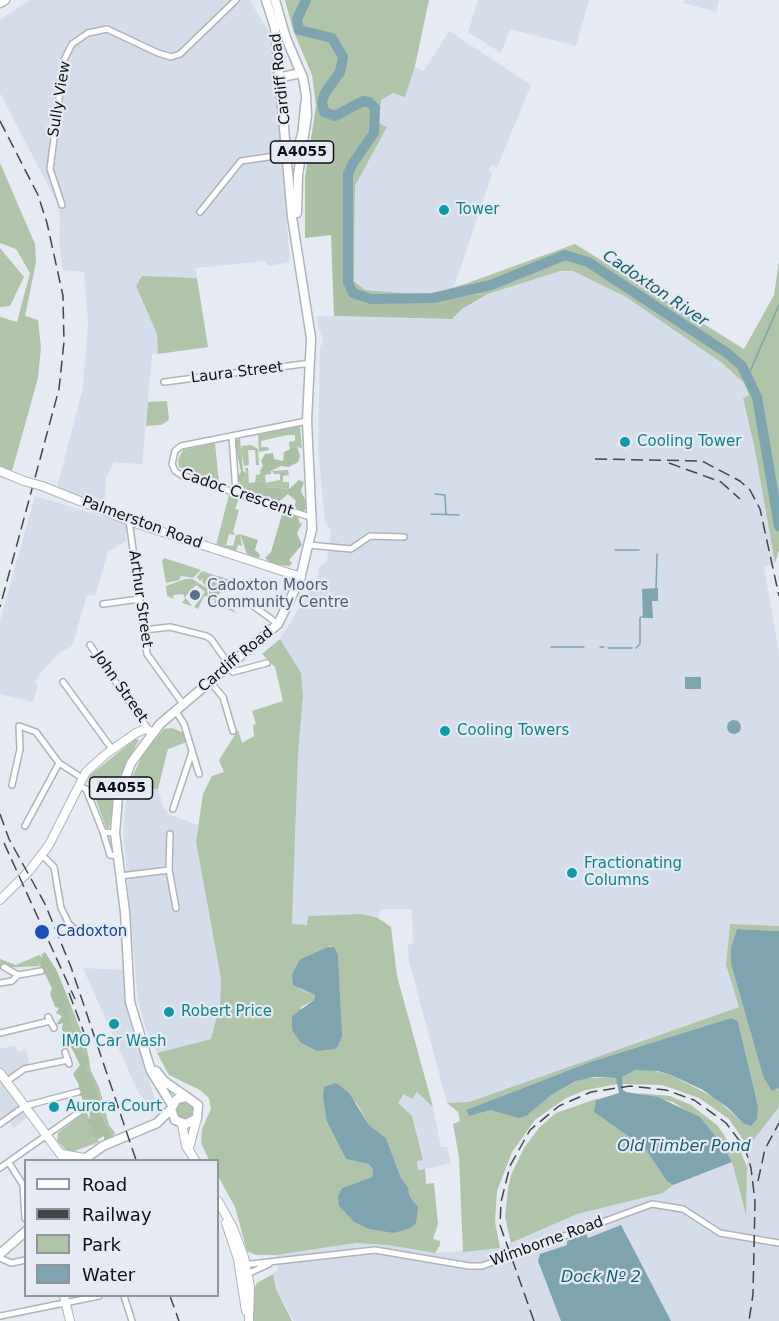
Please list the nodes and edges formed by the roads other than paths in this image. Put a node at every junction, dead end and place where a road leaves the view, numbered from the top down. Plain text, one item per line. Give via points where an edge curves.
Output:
1 (5, 0) edge
2 (236, 0) edge
3 (267, 1) edge
4 (0, 3) edge
5 (301, 73) junction
6 (282, 77) junction
7 (306, 94) junction
8 (288, 147) junction
9 (275, 156) junction
10 (288, 159) junction
11 (62, 205) dead end
12 (200, 212) dead end
13 (295, 231) junction
14 (311, 363) junction
15 (164, 382) dead end
16 (307, 422) junction
17 (232, 436) junction
18 (0, 471) edge
19 (236, 493) junction
20 (313, 518) junction
21 (129, 520) junction
22 (404, 537) dead end
23 (309, 545) junction
24 (307, 557) junction
25 (285, 571) junction
26 (301, 576) junction
27 (140, 599) junction
28 (248, 602) dead end
29 (103, 604) dead end
30 (278, 624) junction
31 (144, 630) junction
32 (90, 645) dead end
33 (267, 663) dead end
34 (229, 667) junction
35 (63, 682) dead end
36 (210, 682) junction
37 (183, 704) junction
38 (175, 710) junction
39 (150, 730) junction
40 (233, 731) dead end
41 (112, 749) junction
42 (192, 752) junction
43 (59, 763) junction
44 (199, 774) dead end
45 (80, 782) junction
46 (12, 785) dead end
47 (173, 809) dead end
48 (25, 826) dead end
49 (103, 832) junction
50 (115, 833) junction
51 (170, 834) dead end
52 (42, 855) junction
53 (117, 856) junction
54 (169, 870) junction
55 (120, 876) junction
56 (0, 900) edge
57 (176, 908) dead end
58 (80, 934) dead end
59 (4, 967) dead end
60 (41, 972) dead end
61 (18, 975) junction
62 (0, 983) edge
63 (54, 1028) dead end
64 (0, 1033) edge
65 (64, 1052) dead end
66 (149, 1065) junction
67 (2, 1078) edge
68 (78, 1092) dead end
69 (186, 1097) junction
70 (25, 1106) junction
71 (172, 1107) junction
72 (85, 1108) dead end
73 (197, 1118) junction
74 (157, 1123) junction
75 (180, 1123) junction
76 (0, 1124) edge
77 (47, 1136) junction
78 (189, 1148) junction
79 (64, 1157) edge
80 (79, 1159) edge
81 (88, 1159) edge
82 (194, 1159) edge
83 (9, 1163) junction
84 (0, 1168) edge
85 (24, 1202) edge
86 (219, 1203) edge
87 (24, 1233) edge
88 (779, 1243) edge
89 (0, 1256) edge
90 (24, 1260) edge
91 (270, 1263) junction
92 (243, 1265) junction
93 (245, 1275) junction
94 (88, 1297) edge
95 (123, 1297) edge
96 (65, 1299) edge
97 (0, 1316) edge
98 (70, 1321) edge
99 (132, 1321) edge
100 (248, 1321) edge

1 - 4 main road
2 - 11 street, Sully View via 180,54 171,57 107,29 88,33 72,44 64,60 50,169
3 - 5 main road, Cardiff Road / A4055
3 - 6 main road, Cardiff Road / A4055
5 - 6 main road
5 - 7 main road, Cardiff Road / A4055
6 - 8 main road, Cardiff Road / A4055
7 - 10 street via 297,148
7 - 13 main road, Cardiff Road / A4055
8 - 9 street
8 - 10 main road, Cardiff Road / A4055
9 - 10 street
9 - 12 street via 241,161
10 - 13 main road, Cardiff Road / A4055
13 - 14 main road, Cardiff Road / A4055 via 311,338
14 - 15 street, Laura Street
14 - 16 main road, Cardiff Road / A4055
16 - 17 street, Cadoc Crescent
16 - 20 main road, Cardiff Road / A4055
17 - 19 street
17 - 19 street, Cadoc Crescent via 181,446 175,451 172,464 181,475
18 - 21 street, Palmerston Road, bridge
19 - 20 street, Cadoc Crescent
20 - 23 main road, Cardiff Road / A4055
21 - 25 street, Palmerston Road
21 - 27 street, Arthur Street
22 - 23 street via 370,536 351,549
23 - 24 main road, Cardiff Road / A4055
24 - 25 street via 297,567
24 - 26 main road, Cardiff Road / A4055
25 - 26 street, Palmerston Road
26 - 30 main road, Cardiff Road / A4055
27 - 29 street
27 - 31 street, Arthur Street
28 - 30 street
30 - 34 main road, Cardiff Road / A4055
31 - 34 street via 170,627 206,636
31 - 37 street, Arthur Street via 147,654
32 - 39 street, John Street
33 - 34 street via 233,672
34 - 36 main road, Cardiff Road / A4055
35 - 41 street
36 - 37 main road, Cardiff Road / A4055
36 - 40 street via 223,697
37 - 38 main road, Cardiff Road / A4055
38 - 39 main road, Cardiff Road / A4055
38 - 42 street via 184,724
39 - 41 street via 136,733
39 - 50 main road, Cardiff Road / A4055 via 125,776 116,807
41 - 45 street
42 - 44 street
42 - 47 street
43 - 45 street
43 - 46 street via 36,732 19,726 20,749
43 - 48 street
45 - 49 street
45 - 52 street via 59,829
49 - 50 street
49 - 53 street via 110,855
50 - 53 main road, Cardiff Road / A4055
51 - 54 street
52 - 56 street
52 - 58 street via 54,867 61,908
53 - 55 main road, Cardiff Road / A4055
54 - 55 street
54 - 57 street
55 - 66 main road, Cardiff Road / A4055 via 130,1002
59 - 61 street
60 - 61 street
61 - 62 street via 12,981
63 - 64 street via 49,1019
65 - 67 street via 67,1062 24,1069
66 - 69 main road, Cardiff Road / A4055
66 - 71 main road, Cardiff Road / A4055
67 - 70 street
68 - 70 street
69 - 71 main road via 177,1099
69 - 73 main road via 198,1105
70 - 76 street
70 - 77 street
71 - 74 main road
71 - 75 main road via 173,1117
72 - 77 street
73 - 75 main road
73 - 78 street
74 - 75 main road
74 - 81 main road via 97,1149
75 - 78 street
77 - 79 street
77 - 83 street
78 - 82 street
79 - 80 street
83 - 84 street
83 - 85 street via 23,1185
86 - 92 street
87 - 89 main road
88 - 91 street, Wimborne Road via 720,1233 683,1209 652,1204 482,1266 375,1250
89 - 90 street via 11,1263
91 - 92 street, Wimborne Road
91 - 93 street, Wimborne Road
92 - 93 street
93 - 100 street
94 - 96 street
95 - 99 street
96 - 97 street
96 - 98 street

